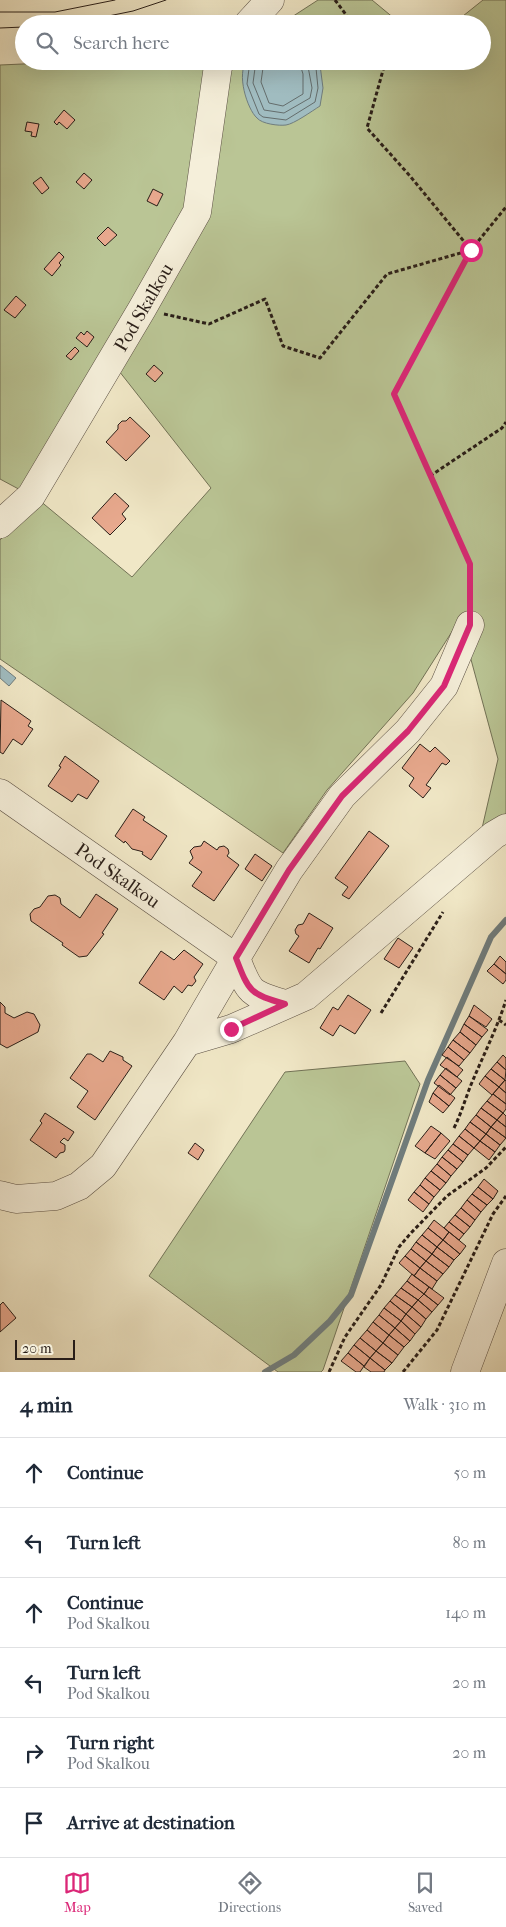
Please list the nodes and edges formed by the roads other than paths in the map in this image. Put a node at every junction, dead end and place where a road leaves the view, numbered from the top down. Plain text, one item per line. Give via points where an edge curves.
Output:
1 (270, 0) edge
2 (256, 15) edge
3 (217, 70) edge
4 (0, 524) edge
5 (470, 625) road end
6 (0, 793) edge
7 (506, 828) edge
8 (236, 958) junction
9 (285, 1004) junction
10 (187, 1042) junction
11 (0, 1195) edge
12 (506, 1263) edge
13 (465, 1372) edge

1 - 2 street
3 - 4 street, Pod Skalkou via 197,212 31,496
5 - 8 street via 444,686 408,731 342,796 289,870
6 - 8 street, Pod Skalkou
7 - 9 street via 404,910 306,996
8 - 9 street via 245,982 255,994
8 - 10 street
9 - 10 street via 231,1029
10 - 11 street via 103,1166 79,1186 56,1196 37,1199
12 - 13 street

